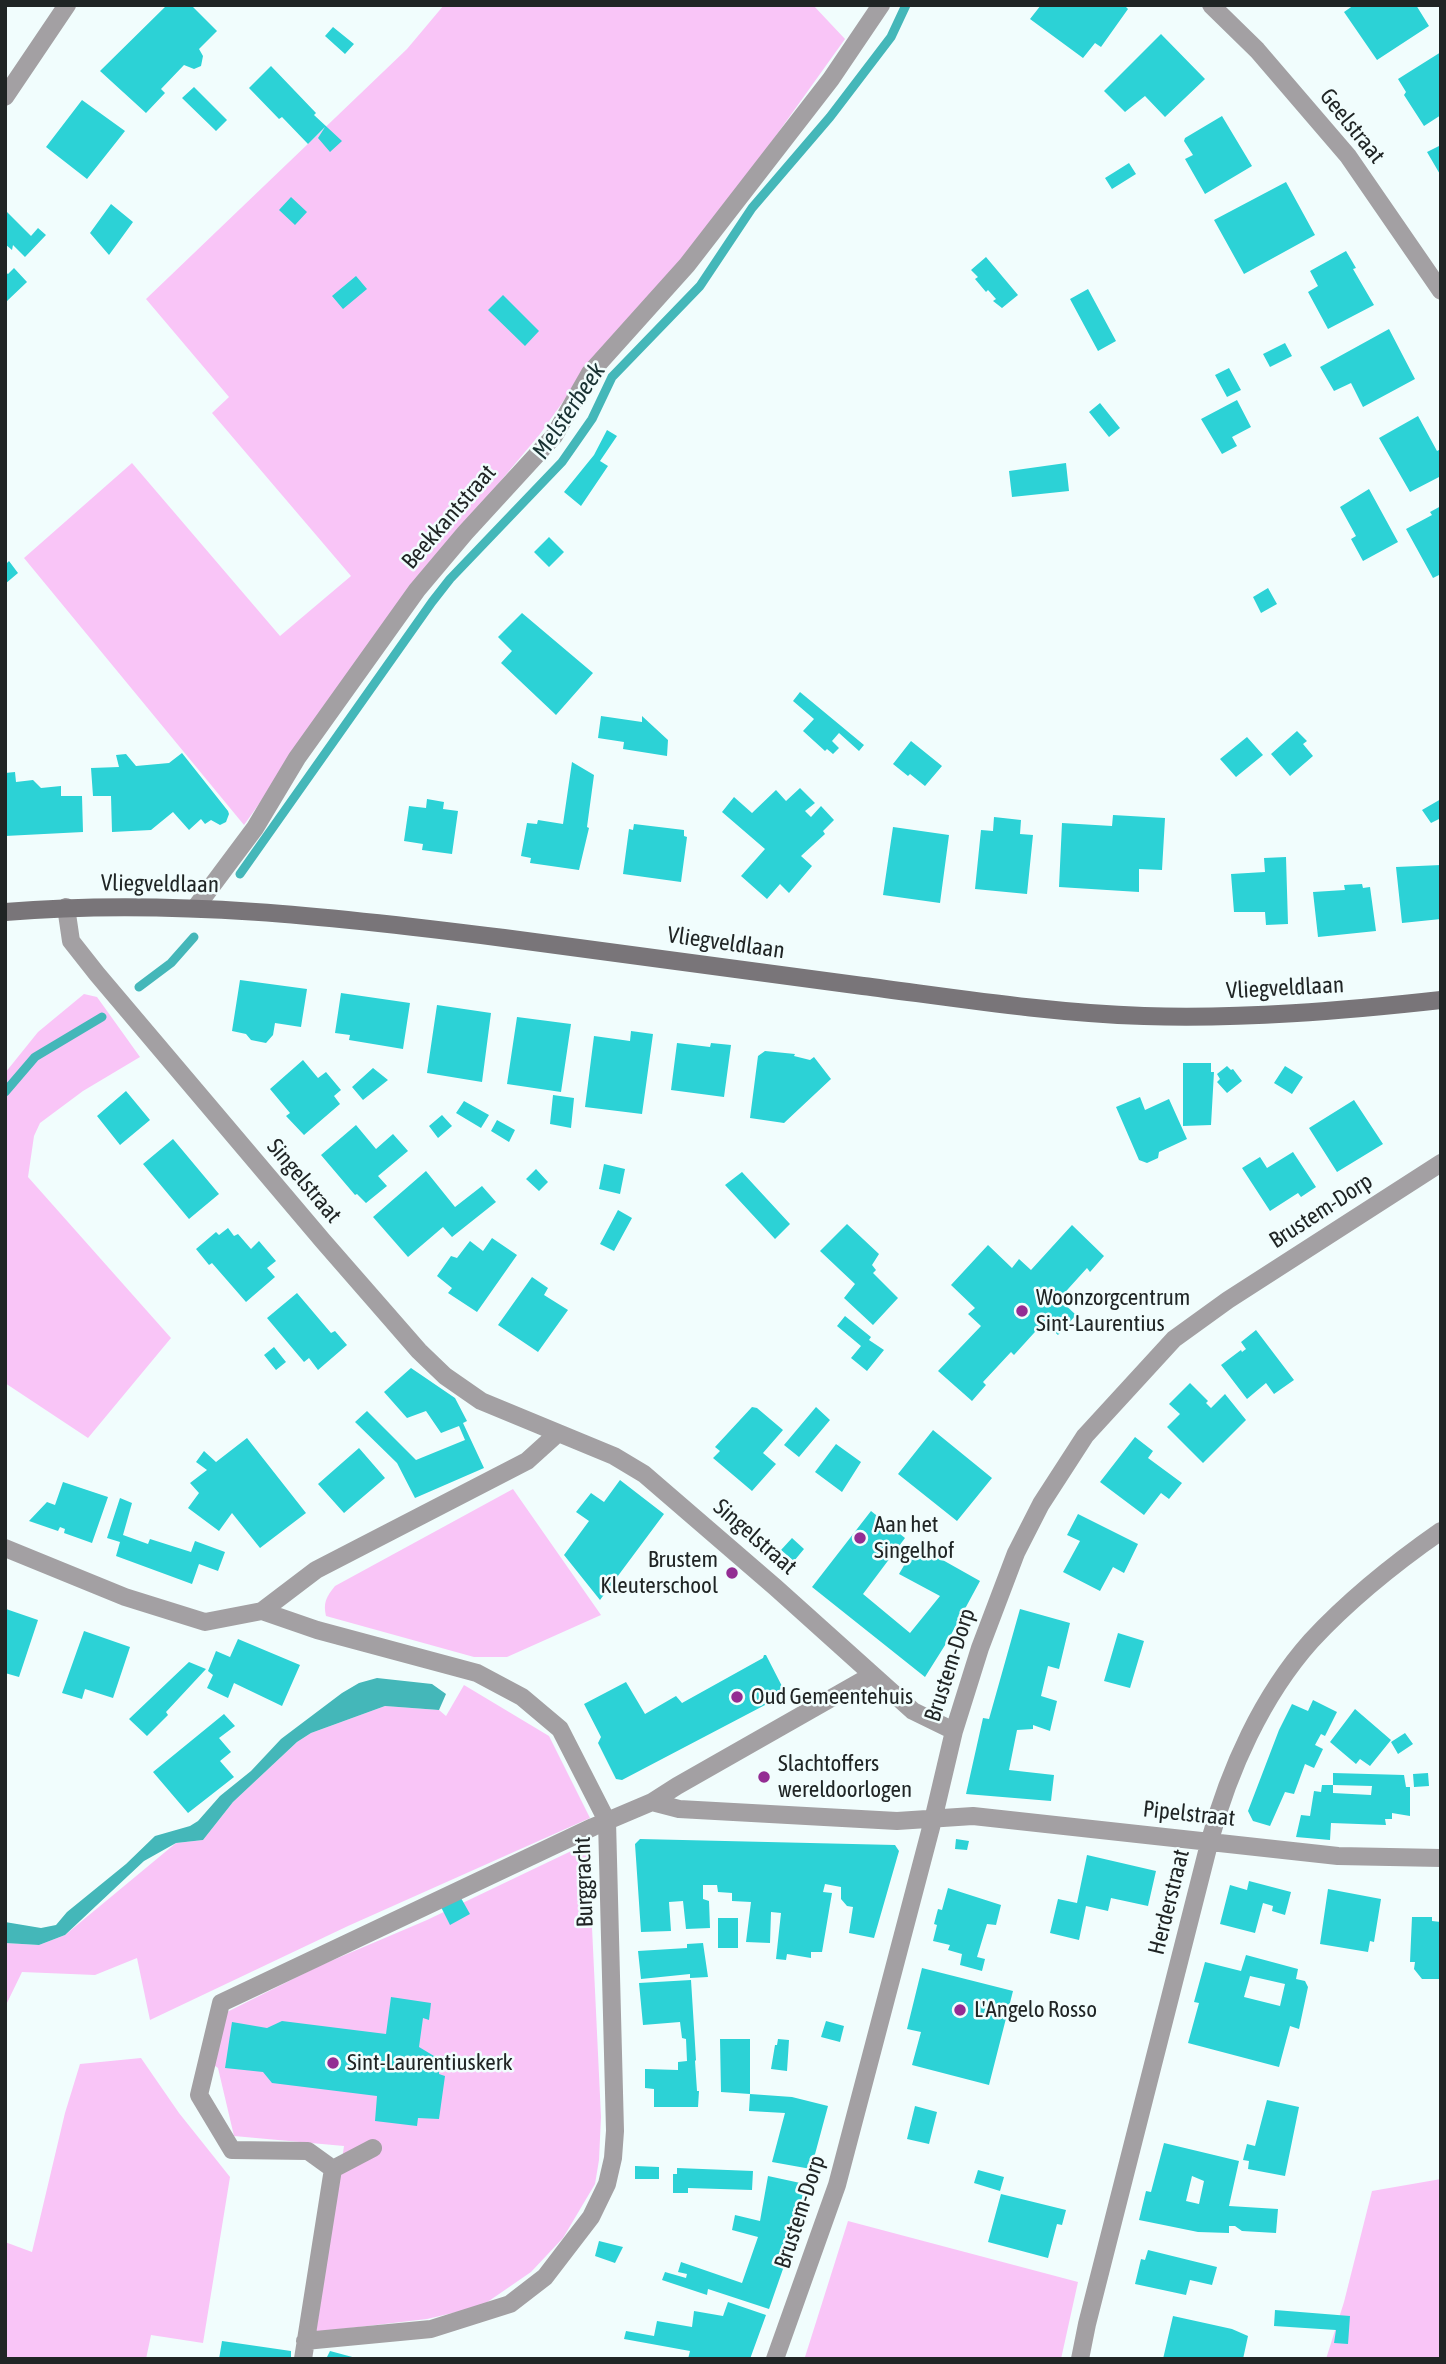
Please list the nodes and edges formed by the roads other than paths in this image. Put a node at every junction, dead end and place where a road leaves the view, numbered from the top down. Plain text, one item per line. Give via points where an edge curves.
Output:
1 (67, 5) edge
2 (881, 5) edge
3 (1211, 5) edge
4 (5, 97) edge
5 (1441, 290) edge
6 (66, 907) junction
7 (196, 908) junction
8 (5, 912) edge
9 (1441, 1000) edge
10 (1441, 1163) edge
11 (558, 1433) junction
12 (1441, 1531) edge
13 (5, 1548) edge
14 (262, 1611) junction
15 (872, 1675) junction
16 (954, 1731) junction
17 (652, 1802) junction
18 (933, 1820) junction
19 (607, 1821) junction
20 (1210, 1840) junction
21 (1441, 1858) edge
22 (373, 2148) dead end
23 (333, 2169) junction
24 (304, 2350) edge
25 (775, 2359) edge
26 (1080, 2359) edge

1 - 4 street
2 - 7 street, Beekkantstraat via 831,79 687,265 590,373 554,436 417,590
3 - 5 street, Geelstraat via 1257,50 1348,156
6 - 7 main road, Vliegveldlaan
6 - 8 main road, Vliegveldlaan
6 - 11 street, Singelstraat via 71,941 96,974 419,1351 481,1401
7 - 9 main road, Vliegveldlaan via 375,921 965,1000 1142,1016 1236,1016
10 - 16 street, Brustem-Dorp via 1174,1339 1085,1436 1016,1553
11 - 14 street via 527,1461 316,1570
11 - 15 street, Singelstraat via 644,1474
12 - 20 street, Herderstraat via 1403,1557 1310,1642 1268,1699
13 - 14 street via 125,1597 205,1622
14 - 19 street via 477,1673 522,1697 560,1729
15 - 16 street, Singelstraat via 914,1711
15 - 17 street
16 - 18 street, Brustem-Dorp
17 - 18 street via 679,1809
17 - 19 street
18 - 20 street, Pipelstraat via 973,1815
18 - 25 street, Brustem-Dorp via 838,2185
19 - 23 street, Burggracht via 221,2003 199,2095 232,2150 308,2151
19 - 24 street, Burggracht via 615,2131 607,2184 591,2217 545,2277 510,2304 431,2329
20 - 21 street, Pipelstraat via 1338,1856
20 - 26 street, Herderstraat
22 - 23 street
23 - 24 street, Burggracht

